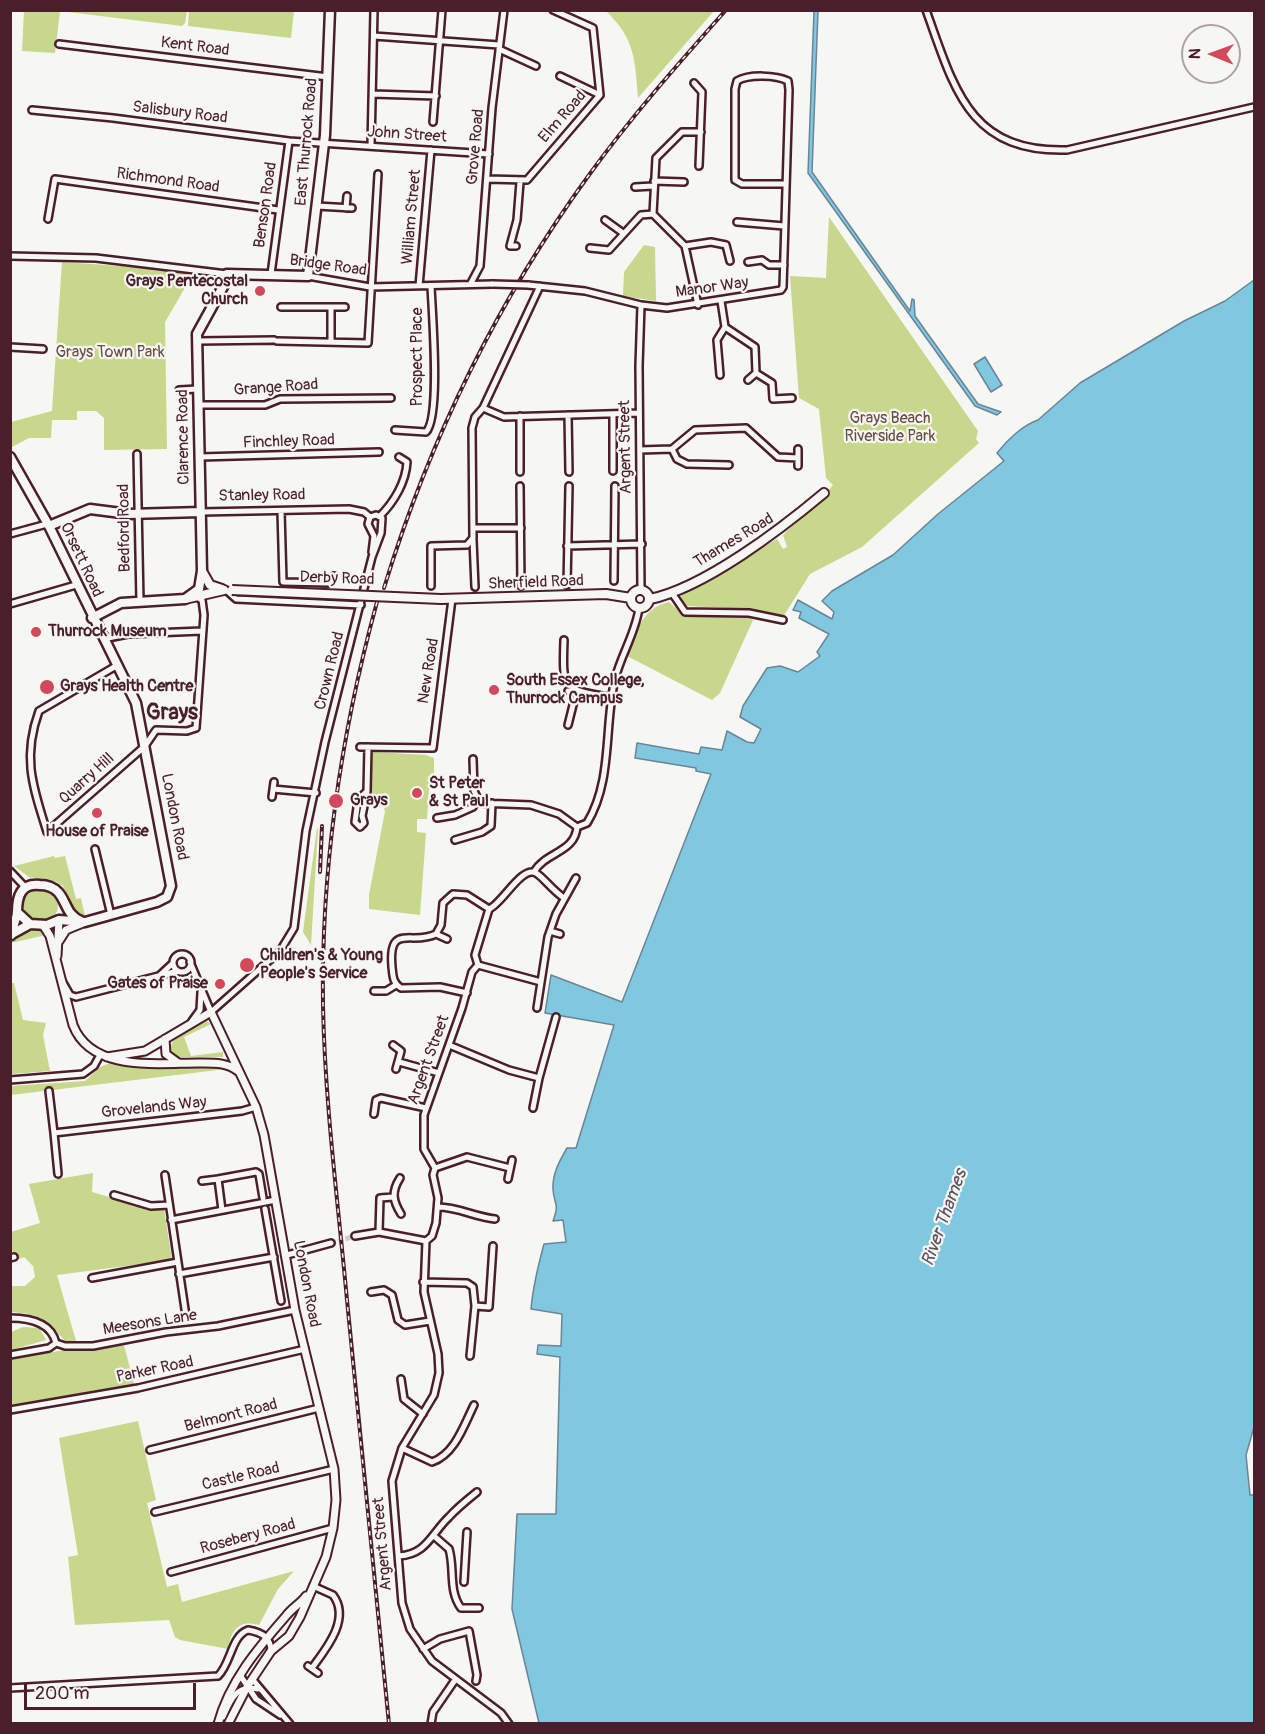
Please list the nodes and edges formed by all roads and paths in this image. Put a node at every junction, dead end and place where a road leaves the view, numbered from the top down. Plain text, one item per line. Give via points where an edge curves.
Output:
1 (330, 10) edge
2 (374, 10) edge
3 (442, 10) edge
4 (504, 10) edge
5 (554, 10) edge
6 (926, 10) edge
7 (374, 36) junction
8 (440, 41) junction
9 (59, 44) dead end
10 (499, 47) junction
11 (536, 66) dead end
12 (560, 76) dead end
13 (328, 77) junction
14 (694, 83) dead end
15 (373, 94) junction
16 (600, 95) junction
17 (435, 96) junction
18 (1254, 107) edge
19 (32, 110) dead end
20 (433, 122) dead end
21 (701, 132) junction
22 (289, 141) junction
23 (324, 143) junction
24 (371, 146) junction
25 (431, 150) junction
26 (489, 154) junction
27 (699, 166) dead end
28 (378, 174) dead end
29 (487, 179) junction
30 (520, 182) junction
31 (684, 182) dead end
32 (654, 184) junction
33 (786, 184) junction
34 (635, 187) dead end
35 (347, 196) dead end
36 (317, 206) junction
37 (278, 210) junction
38 (653, 214) junction
39 (48, 219) dead end
40 (605, 220) dead end
41 (737, 222) dead end
42 (784, 226) junction
43 (623, 233) junction
44 (516, 246) dead end
45 (685, 246) junction
46 (590, 248) dead end
47 (10, 256) edge
48 (730, 261) dead end
49 (748, 262) dead end
50 (784, 265) junction
51 (227, 274) junction
52 (271, 274) junction
53 (308, 276) junction
54 (471, 283) junction
55 (419, 286) junction
56 (431, 286) junction
57 (540, 286) junction
58 (370, 287) junction
59 (721, 301) junction
60 (641, 305) junction
61 (698, 305) junction
62 (281, 307) dead end
63 (331, 307) junction
64 (345, 307) dead end
65 (725, 327) junction
66 (198, 341) junction
67 (331, 342) junction
68 (10, 347) edge
69 (43, 349) dead end
70 (756, 373) junction
71 (720, 375) dead end
72 (748, 380) dead end
73 (198, 389) junction
74 (179, 390) dead end
75 (391, 398) dead end
76 (792, 398) dead end
77 (199, 405) junction
78 (483, 408) junction
79 (639, 413) junction
80 (613, 414) junction
81 (568, 415) junction
82 (520, 416) junction
83 (395, 430) dead end
84 (672, 449) junction
85 (798, 449) dead end
86 (640, 450) junction
87 (379, 452) dead end
88 (137, 454) dead end
89 (200, 457) junction
90 (399, 457) dead end
91 (798, 458) junction
92 (11, 461) edge
93 (729, 465) dead end
94 (798, 466) dead end
95 (613, 471) dead end
96 (520, 472) dead end
97 (569, 472) dead end
98 (520, 486) dead end
99 (569, 486) dead end
100 (615, 486) dead end
101 (824, 493) dead end
102 (281, 511) junction
103 (201, 512) junction
104 (138, 514) junction
105 (380, 516) junction
106 (370, 517) junction
107 (48, 525) junction
108 (381, 527) junction
109 (474, 528) junction
110 (521, 528) junction
111 (372, 529) junction
112 (10, 534) edge
113 (473, 538) junction
114 (642, 544) junction
115 (614, 545) junction
116 (567, 546) junction
117 (372, 557) junction
118 (202, 571) junction
119 (334, 576) dead end
120 (614, 581) dead end
121 (76, 585) junction
122 (567, 585) dead end
123 (431, 586) dead end
124 (521, 586) dead end
125 (475, 587) dead end
126 (228, 590) junction
127 (641, 590) junction
128 (672, 593) junction
129 (197, 597) junction
130 (631, 598) junction
131 (185, 599) junction
132 (441, 599) joint
133 (452, 599) junction
134 (650, 599) junction
135 (140, 602) junction
136 (10, 604) edge
137 (361, 605) junction
138 (639, 608) junction
139 (92, 618) junction
140 (783, 620) dead end
141 (202, 631) junction
142 (103, 639) junction
143 (564, 640) dead end
144 (116, 666) junction
145 (568, 691) dead end
146 (580, 693) junction
147 (612, 698) junction
148 (568, 726) dead end
149 (147, 743) junction
150 (360, 747) dead end
151 (368, 747) junction
152 (473, 759) dead end
153 (274, 782) dead end
154 (273, 789) junction
155 (367, 791) junction
156 (316, 793) junction
157 (272, 797) dead end
158 (477, 798) junction
159 (492, 804) junction
160 (437, 818) dead end
161 (577, 827) junction
162 (464, 837) junction
163 (455, 840) dead end
164 (466, 846) dead end
165 (95, 849) dead end
166 (10, 871) edge
167 (534, 872) junction
168 (576, 879) dead end
169 (25, 887) junction
170 (62, 898) junction
171 (564, 898) junction
172 (489, 909) junction
173 (17, 912) junction
174 (111, 915) junction
175 (59, 920) junction
176 (85, 922) junction
177 (30, 924) junction
178 (43, 925) junction
179 (550, 931) junction
180 (436, 934) junction
181 (560, 934) dead end
182 (11, 935) edge
183 (447, 939) dead end
184 (58, 943) junction
185 (173, 963) junction
186 (190, 963) junction
187 (478, 965) junction
188 (58, 966) junction
189 (179, 971) junction
190 (158, 977) junction
191 (62, 981) junction
192 (541, 982) junction
193 (197, 984) junction
194 (396, 985) junction
195 (374, 991) dead end
196 (201, 992) junction
197 (466, 993) junction
198 (537, 1008) dead end
199 (211, 1012) junction
200 (556, 1017) dead end
201 (191, 1023) junction
202 (165, 1039) junction
203 (449, 1044) junction
204 (393, 1045) dead end
205 (228, 1048) junction
206 (104, 1056) junction
207 (399, 1062) junction
208 (179, 1063) junction
209 (220, 1063) junction
210 (396, 1069) dead end
211 (240, 1072) junction
212 (439, 1073) junction
213 (539, 1078) junction
214 (10, 1080) edge
215 (49, 1091) dead end
216 (370, 1094) dead end
217 (376, 1100) junction
218 (256, 1107) junction
219 (426, 1108) junction
220 (533, 1108) dead end
221 (374, 1114) dead end
222 (54, 1133) junction
223 (512, 1160) dead end
224 (435, 1168) junction
225 (510, 1168) junction
226 (58, 1174) dead end
227 (165, 1175) dead end
228 (400, 1178) dead end
229 (218, 1179) junction
230 (508, 1179) dead end
231 (202, 1181) dead end
232 (114, 1195) dead end
233 (393, 1197) junction
234 (263, 1198) dead end
235 (276, 1200) junction
236 (169, 1205) junction
237 (438, 1207) junction
238 (265, 1209) dead end
239 (222, 1210) junction
240 (401, 1214) dead end
241 (495, 1219) dead end
242 (171, 1220) junction
243 (379, 1232) junction
244 (354, 1236) tunnel mouth
245 (426, 1241) junction
246 (331, 1243) tunnel mouth
247 (492, 1246) dead end
248 (287, 1255) junction
249 (274, 1257) junction
250 (178, 1262) junction
251 (179, 1274) junction
252 (92, 1278) dead end
253 (423, 1282) junction
254 (371, 1292) dead end
255 (281, 1301) dead end
256 (475, 1306) junction
257 (295, 1310) junction
258 (186, 1316) dead end
259 (10, 1318) edge
260 (430, 1321) junction
261 (56, 1343) junction
262 (305, 1349) junction
263 (10, 1355) edge
264 (470, 1356) dead end
265 (401, 1379) dead end
266 (474, 1405) dead end
267 (318, 1408) junction
268 (10, 1410) edge
269 (423, 1414) junction
270 (402, 1448) junction
271 (150, 1450) dead end
272 (334, 1469) junction
273 (477, 1492) dead end
274 (155, 1512) dead end
275 (333, 1528) junction
276 (467, 1532) dead end
277 (434, 1536) junction
278 (451, 1554) junction
279 (466, 1555) junction
280 (399, 1556) junction
281 (171, 1572) dead end
282 (464, 1582) dead end
283 (312, 1588) junction
284 (479, 1608) dead end
285 (256, 1631) junction
286 (268, 1639) junction
287 (423, 1649) junction
288 (258, 1650) junction
289 (271, 1651) junction
290 (318, 1673) dead end
291 (239, 1675) junction
292 (253, 1680) junction
293 (455, 1680) junction
294 (476, 1681) dead end
295 (247, 1687) junction
296 (10, 1688) edge
297 (258, 1689) junction
298 (256, 1699) junction
299 (239, 1700) junction
300 (280, 1715) junction
301 (219, 1724) edge
302 (228, 1724) edge
303 (290, 1724) edge
304 (431, 1724) edge
305 (509, 1724) edge

1 - 13 main road, East Thurrock Road
2 - 7 street
3 - 8 street
4 - 10 street, Grove Road
5 - 16 street, Elm Road via 590,25
6 - 18 street via 963,103 987,128 1020,145 1067,150
7 - 8 street
7 - 15 street
8 - 10 street
8 - 17 street
9 - 13 street, Kent Road
10 - 11 street
10 - 26 street, Grove Road
12 - 16 street
13 - 23 main road, East Thurrock Road
14 - 21 street via 702,92
15 - 17 street
15 - 24 street
16 - 30 street, Elm Road via 526,180
17 - 20 street
19 - 22 street, Salisbury Road
21 - 27 street
21 - 32 street via 682,132 656,158
22 - 23 street, Salisbury Road
22 - 37 street, Benson Road
23 - 24 street, John Street
23 - 36 main road, East Thurrock Road
24 - 25 street, John Street
25 - 26 street, John Street
25 - 55 street, William Street
26 - 29 street, Grove Road
28 - 58 street
29 - 30 street
29 - 54 street, Grove Road via 480,266
30 - 44 street via 510,246
31 - 32 street
32 - 34 street
32 - 38 street
33 - 33 street via 788,81 743,77 735,89 735,180 742,184
33 - 42 street
35 - 36 street via 349,208
36 - 53 main road, East Thurrock Road
37 - 39 street, Richmond Road via 55,179
37 - 52 street, Benson Road
38 - 43 street via 640,214
38 - 45 street
40 - 43 street
41 - 42 street
42 - 50 street
43 - 46 street via 609,250
45 - 48 street via 711,242 726,245
45 - 61 street
47 - 51 street, Bridge Road via 96,258
49 - 50 street via 762,260 769,265
50 - 59 street, Manor Way via 783,287 778,292
51 - 52 main road, Bridge Road
51 - 66 main road, Clarence Road via 198,329
52 - 53 main road, Bridge Road
53 - 58 street, Bridge Road
54 - 56 street, Bridge Road
54 - 57 street, Bridge Road, bridge
55 - 56 street, Bridge Road
55 - 58 street, Bridge Road
56 - 83 street, Prospect Place via 435,404 429,429
57 - 60 street, Bridge Road via 585,291
57 - 78 street
58 - 67 street via 368,343
59 - 61 street, Manor Way
59 - 65 street
60 - 61 street, Manor Way
60 - 79 street, Argent Street
62 - 63 street
63 - 64 street
63 - 67 street
65 - 70 street via 755,347
65 - 71 street via 717,340
66 - 67 street
66 - 73 main road, Clarence Road
68 - 69 street
70 - 72 street
70 - 76 street via 772,383 773,399
73 - 74 street
73 - 77 main road, Clarence Road
75 - 77 street, Grange Road via 280,399 265,405
77 - 89 main road, Clarence Road
78 - 82 street via 504,417
78 - 109 street via 472,428
79 - 80 street
79 - 86 street, Argent Street
80 - 81 street
80 - 95 street
81 - 82 street
81 - 97 street
82 - 96 street
84 - 86 street
84 - 91 street via 695,430 746,428 778,457
84 - 93 street via 677,459 687,464
85 - 91 street
86 - 114 street, Argent Street
87 - 89 street, Finchley Road
88 - 104 street, Bedford Road
89 - 103 main road, Clarence Road
90 - 105 street via 407,462 400,489
91 - 94 street
92 - 107 main road, Orsett Road
98 - 110 street
99 - 116 street
100 - 115 street
101 - 128 main road, Thames Road via 786,526
102 - 103 street, Stanley Road
102 - 106 street, Stanley Road via 349,509
102 - 119 street via 283,582 329,583
103 - 104 main road, Stanley Road
103 - 118 main road, Clarence Road
104 - 107 main road, Stanley Road via 90,509
104 - 135 street, Bedford Road
105 - 106 street
105 - 108 street
106 - 111 street via 368,524
107 - 112 street
107 - 121 main road, Orsett Road
108 - 111 street
108 - 117 street, Crown Road
109 - 110 street
109 - 113 street
110 - 124 street
111 - 117 street, Crown Road
113 - 123 street via 467,545 430,546
113 - 125 street
114 - 115 street
114 - 127 street, Argent Street
115 - 116 street
115 - 120 street
116 - 122 street
117 - 137 street, Crown Road
118 - 126 main road via 210,585
118 - 131 main road, Clarence Road via 199,589
121 - 136 street
121 - 139 main road, Orsett Road
126 - 129 main road, Derby Road
126 - 132 main road, Derby Road, bridge
126 - 137 street via 236,599
127 - 130 main road
127 - 134 main road
128 - 134 main road, Thames Road
128 - 140 street via 685,612 749,613
129 - 131 main road, Derby Road
129 - 141 street via 202,600
130 - 133 main road, Sherfield Road via 606,594
130 - 138 main road
131 - 135 main road, Derby Road
132 - 133 main road, Sherfield Road
133 - 151 street, New Road via 433,748
134 - 138 main road
135 - 139 main road, Derby Road via 115,606
137 - 156 street, Crown Road via 325,742
138 - 147 street, Argent Street
139 - 142 main road, Orsett Road
141 - 142 street via 128,633
141 - 149 street, Quarry Hill via 196,728 156,730
142 - 144 main road, Orsett Road
143 - 146 street via 563,679
144 - 149 main road, Orsett Road via 137,706
144 - 149 street, Quarry Hill via 39,711 30,737 30,771 47,832
145 - 146 street
146 - 147 street
146 - 148 street via 573,701
147 - 161 street, Argent Street via 597,802 587,823
149 - 174 main road, London Road via 170,893 157,903
150 - 151 street
151 - 155 street
152 - 158 street
153 - 154 street
154 - 156 street
154 - 157 street
155 - 155 street via 364,824 358,827 358,800
156 - 199 street, Crown Road via 304,844 296,922 284,946
158 - 159 street via 480,803
158 - 160 street via 473,807
159 - 161 street via 531,805 559,814
159 - 162 street via 491,826
161 - 167 street, Argent Street via 571,844 543,861
162 - 163 street
162 - 164 street
165 - 174 street
166 - 169 street
167 - 171 street
167 - 172 street, Argent Street via 524,874
168 - 171 street
169 - 170 main road via 46,885
169 - 173 main road via 17,897
170 - 175 main road
170 - 176 main road via 73,918
171 - 179 street
172 - 180 street via 467,895 453,894 443,903
172 - 187 street, Argent Street via 476,949
173 - 177 main road
173 - 182 main road
174 - 176 main road
175 - 176 main road
175 - 178 main road
175 - 184 street
176 - 184 street via 66,930
177 - 178 main road
177 - 182 main road
178 - 188 street via 49,932
179 - 181 street
179 - 192 street
180 - 183 street
180 - 194 street via 403,937 394,943 391,956
184 - 188 street
185 - 186 street via 183,954
185 - 189 street
185 - 190 street
186 - 189 street via 189,968
186 - 193 street, London Road
187 - 192 street
187 - 197 street, Argent Street via 471,972
188 - 191 street
189 - 190 street
189 - 193 street, London Road
190 - 191 street via 72,997
191 - 206 street via 77,1036 88,1048
192 - 198 street
193 - 196 street, London Road
194 - 195 street via 386,991
194 - 197 street via 405,990 440,987
196 - 199 street, London Road
196 - 201 street via 200,1010
197 - 203 street, Argent Street
199 - 201 street
199 - 205 street, London Road
200 - 213 street
201 - 202 street
202 - 206 street via 137,1054
202 - 208 street via 166,1054
203 - 212 street, Argent Street
203 - 213 street via 509,1070
204 - 207 street via 401,1051
205 - 209 street via 228,1059
205 - 211 street, London Road
206 - 208 street
206 - 214 street via 83,1074
207 - 210 street
207 - 212 street
208 - 209 street
209 - 211 street
211 - 218 street, London Road
212 - 219 street, Argent Street
213 - 220 street
215 - 222 street
216 - 217 street
217 - 219 street via 386,1097
217 - 221 street
218 - 222 street, Grovelands Way
218 - 235 street, London Road
219 - 224 street, Argent Street via 423,1139 427,1157
222 - 226 street
223 - 225 street
224 - 225 street via 467,1158
224 - 237 street, Argent Street
225 - 230 street
227 - 236 street
228 - 233 street via 393,1188
229 - 231 street
229 - 234 street via 256,1172
229 - 239 street
232 - 236 street via 151,1206
233 - 240 street
233 - 243 street via 380,1198
235 - 239 street
235 - 248 street, London Road
236 - 242 street
237 - 241 street
237 - 245 street, Argent Street via 432,1236
238 - 249 street
239 - 242 street
242 - 250 street
243 - 244 street
243 - 245 street
245 - 253 street, Argent Street
246 - 248 street
247 - 256 street via 489,1307
248 - 257 street, London Road
249 - 251 street
249 - 255 street
250 - 251 street
250 - 252 street
251 - 258 street
253 - 256 street via 466,1283 473,1287
253 - 260 street, Argent Street
254 - 260 street via 384,1290 392,1295 402,1323
256 - 264 street
257 - 261 street, Meesons Lane via 93,1346 65,1347
257 - 262 street, London Road
259 - 261 street via 43,1325 54,1335
260 - 269 street, Argent Street via 439,1373 434,1395
261 - 263 street, Meesons Lane via 49,1348
262 - 267 street, London Road
262 - 268 street, Parker Road via 138,1388
265 - 269 street via 404,1399
266 - 270 street via 453,1446 438,1460 432,1462
267 - 271 street, Belmont Road
267 - 272 street, London Road
269 - 270 street, Argent Street
270 - 280 street, Argent Street via 392,1481
272 - 274 street, Castle Road
272 - 275 street, London Road
273 - 277 street via 449,1516
275 - 281 street, Rosebery Road
275 - 283 street, London Road
276 - 279 street
277 - 278 street
277 - 280 street via 420,1550
278 - 279 street
278 - 284 street via 458,1603 461,1608
279 - 282 street
280 - 287 street, Argent Street via 405,1616
283 - 286 street, London Road
283 - 289 street, London Road via 289,1636
283 - 290 street via 333,1595 338,1612 332,1640 310,1667
285 - 286 street
285 - 288 street via 261,1640
285 - 296 street via 240,1634 218,1676
286 - 288 street, London Road
286 - 289 street
287 - 293 street, Argent Street
287 - 294 street via 440,1639 469,1631
288 - 291 street, London Road
289 - 292 street, London Road
291 - 295 street
291 - 301 street, London Road via 227,1696
292 - 295 street, London Road
292 - 297 street
293 - 304 street via 433,1712
293 - 305 street, Argent Street via 501,1713
295 - 297 street
295 - 298 street
295 - 299 street, London Road
295 - 301 street via 234,1694
297 - 300 street
298 - 299 street
298 - 300 street
299 - 302 street, London Road
300 - 303 street

